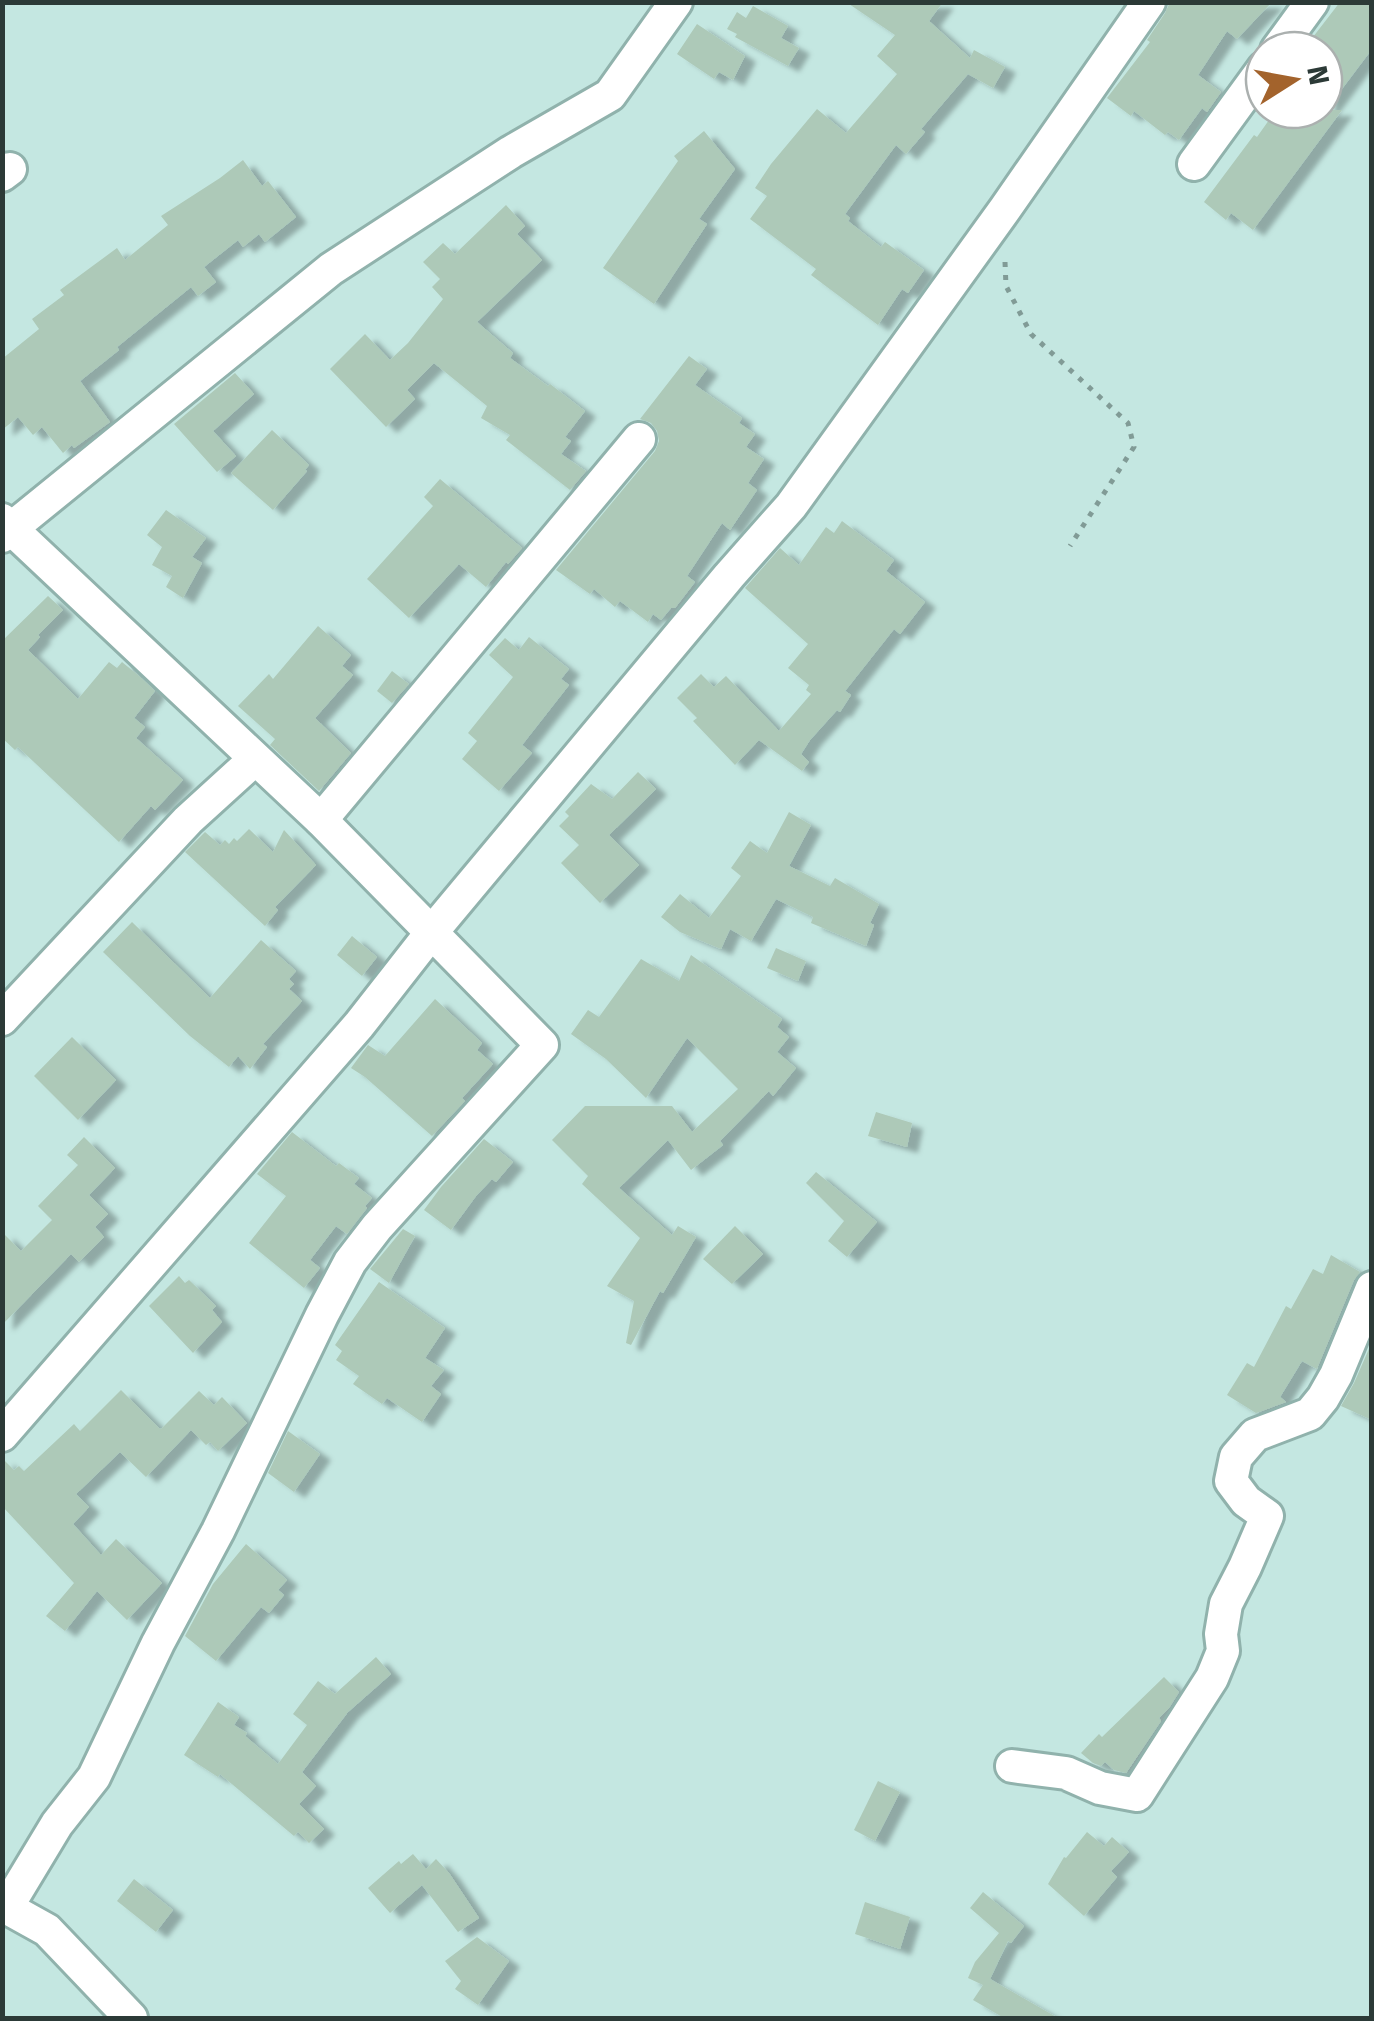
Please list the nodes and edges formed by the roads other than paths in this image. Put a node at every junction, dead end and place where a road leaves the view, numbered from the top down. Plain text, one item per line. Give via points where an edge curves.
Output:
1 (676, 2) edge
2 (1149, 2) edge
3 (1312, 2) edge
4 (1292, 30) edge
5 (1244, 95) edge
6 (1194, 164) dead end
7 (639, 439) dead end
8 (6, 528) edge
9 (254, 759) junction
10 (321, 820) junction
11 (431, 932) junction
12 (2, 1019) edge
13 (1372, 1288) edge
14 (2, 1435) edge
15 (1012, 1766) dead end
16 (5, 1906) edge
17 (132, 2018) edge

1 - 8 street via 610,95 331,270
2 - 11 street via 791,506
3 - 4 street
5 - 6 street
7 - 10 street
8 - 9 street
9 - 10 street
9 - 12 street
10 - 11 street
11 - 14 street via 359,1025
11 - 16 street via 542,1045 350,1262 94,1778
13 - 15 street via 1336,1375 1310,1414 1255,1435 1236,1456 1231,1482 1266,1516 1226,1604 1223,1651 1212,1678 1138,1795
16 - 17 street via 47,1930

